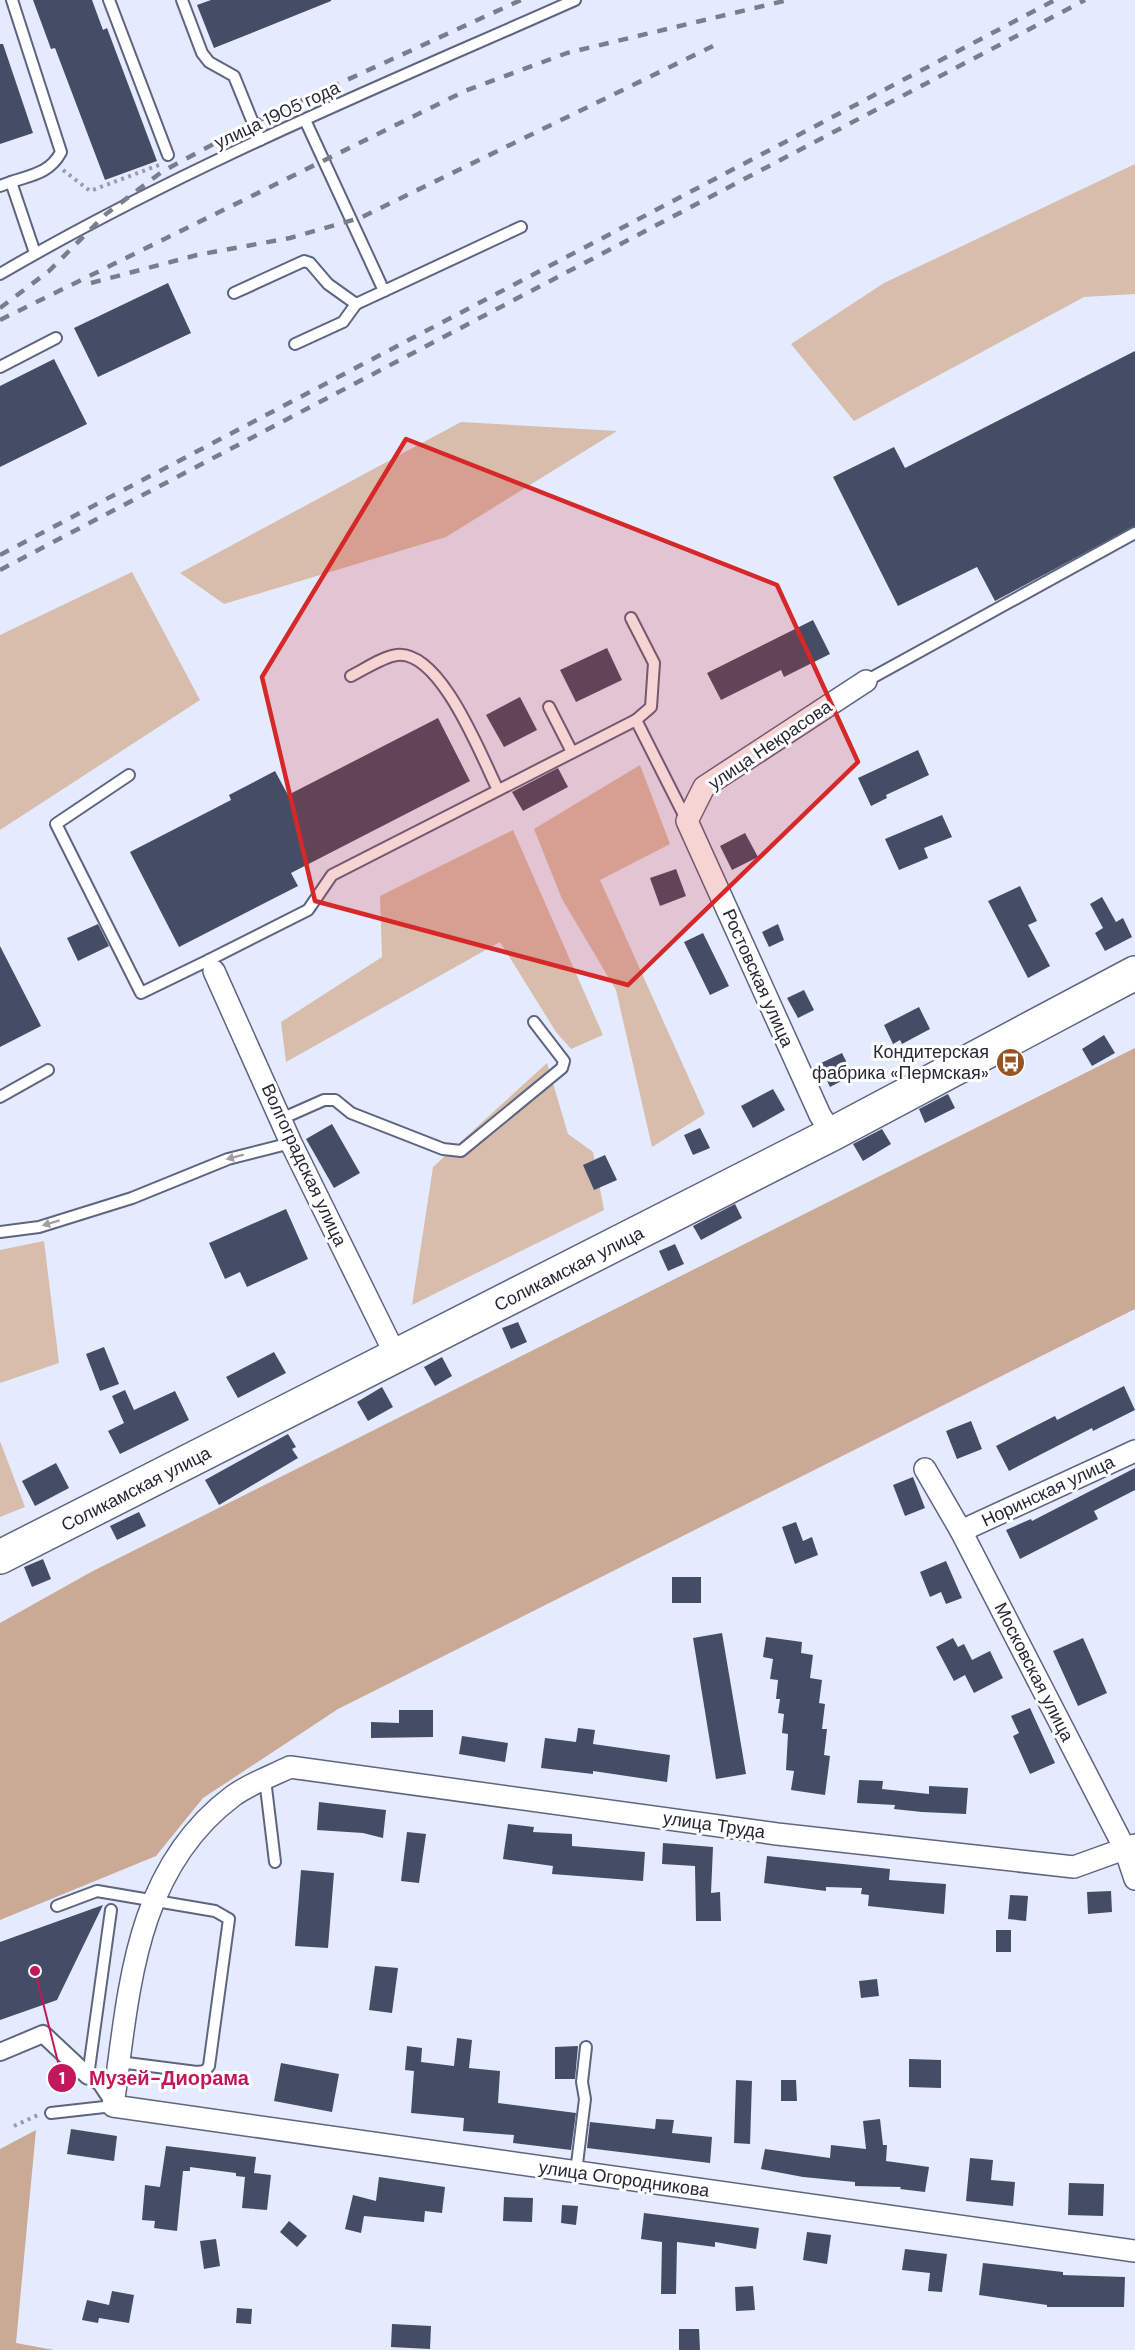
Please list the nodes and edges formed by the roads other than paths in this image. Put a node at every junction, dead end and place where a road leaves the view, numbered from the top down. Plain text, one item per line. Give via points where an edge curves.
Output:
1 (12, 0) edge
2 (109, 0) edge
3 (182, 0) edge
4 (575, 0) edge
5 (305, 120) junction
6 (260, 140) junction
7 (168, 155) road end
8 (11, 182) junction
9 (0, 186) edge
10 (521, 227) dead end
11 (35, 253) junction
12 (0, 274) edge
13 (384, 291) junction
14 (234, 293) dead end
15 (356, 303) junction
16 (56, 339) dead end
17 (295, 344) dead end
18 (0, 367) edge
19 (1135, 533) edge
20 (631, 618) dead end
21 (351, 676) dead end
22 (866, 681) joint
23 (549, 707) dead end
24 (636, 720) junction
25 (572, 752) junction
26 (129, 775) dead end
27 (498, 790) junction
28 (687, 821) junction
29 (212, 965) junction
30 (1135, 973) edge
31 (534, 1022) dead end
32 (48, 1070) dead end
33 (0, 1097) edge
34 (281, 1119) junction
35 (832, 1134) junction
36 (291, 1143) junction
37 (0, 1232) edge
38 (397, 1358) junction
39 (1135, 1451) edge
40 (925, 1469) dead end
41 (961, 1531) junction
42 (0, 1557) edge
43 (266, 1779) junction
44 (1130, 1847) edge
45 (275, 1862) dead end
46 (1135, 1879) edge
47 (151, 1902) junction
48 (57, 1906) dead end
49 (111, 1910) dead end
50 (586, 2047) dead end
51 (0, 2052) edge
52 (119, 2062) junction
53 (88, 2076) junction
54 (113, 2106) junction
55 (46, 2114) road end
56 (576, 2172) junction
57 (1135, 2251) edge

1 - 8 lane via 61,152 46,171
2 - 7 lane
3 - 6 lane via 202,53 209,62 234,76
4 - 5 lane, улица 1905 года
5 - 6 lane, улица 1905 года
5 - 13 lane
6 - 11 lane, улица 1905 года
8 - 9 lane
8 - 11 lane
10 - 13 lane
11 - 12 lane, улица 1905 года
13 - 15 lane
14 - 15 lane via 304,261
15 - 17 lane via 343,322
16 - 18 lane
19 - 22 lane
20 - 24 lane via 654,663 651,707
21 - 27 lane via 397,655 406,655 431,669 446,687
22 - 28 street, улица Некрасова via 704,787
23 - 25 lane
24 - 25 lane
24 - 28 lane
25 - 27 lane
26 - 29 lane via 56,824 141,993
27 - 29 lane via 333,875 308,910
28 - 35 street, Ростовская улица via 819,1115
29 - 34 street, Волгоградская улица
30 - 35 main road, Соликамская улица
31 - 34 lane via 560,1054 562,1068 461,1151 443,1149 351,1113 335,1100 324,1100
32 - 33 lane
34 - 36 street, Волгоградская улица
35 - 38 main road, Соликамская улица
36 -> 37 lane via 228,1159 132,1198 39,1227
36 - 38 street, Волгоградская улица
38 - 42 main road, Соликамская улица
39 - 41 street, Норинская улица
40 - 41 street, Московская улица
41 - 44 street, Московская улица
43 - 44 street, улица Труда via 290,1767 765,1832 1074,1867
43 - 45 lane
43 - 47 street via 234,1795 189,1836
44 - 46 street, Московская улица
47 - 48 lane via 97,1891
47 - 52 street via 136,1949
47 - 52 lane via 215,1911 229,1919 212,2059 204,2071 197,2072
49 - 53 lane
50 - 56 lane via 582,2082 585,2099
51 - 53 street via 43,2034
52 - 54 street
53 - 54 lane
54 - 55 lane
54 - 56 street, улица Огородникова
56 - 57 street, улица Огородникова

